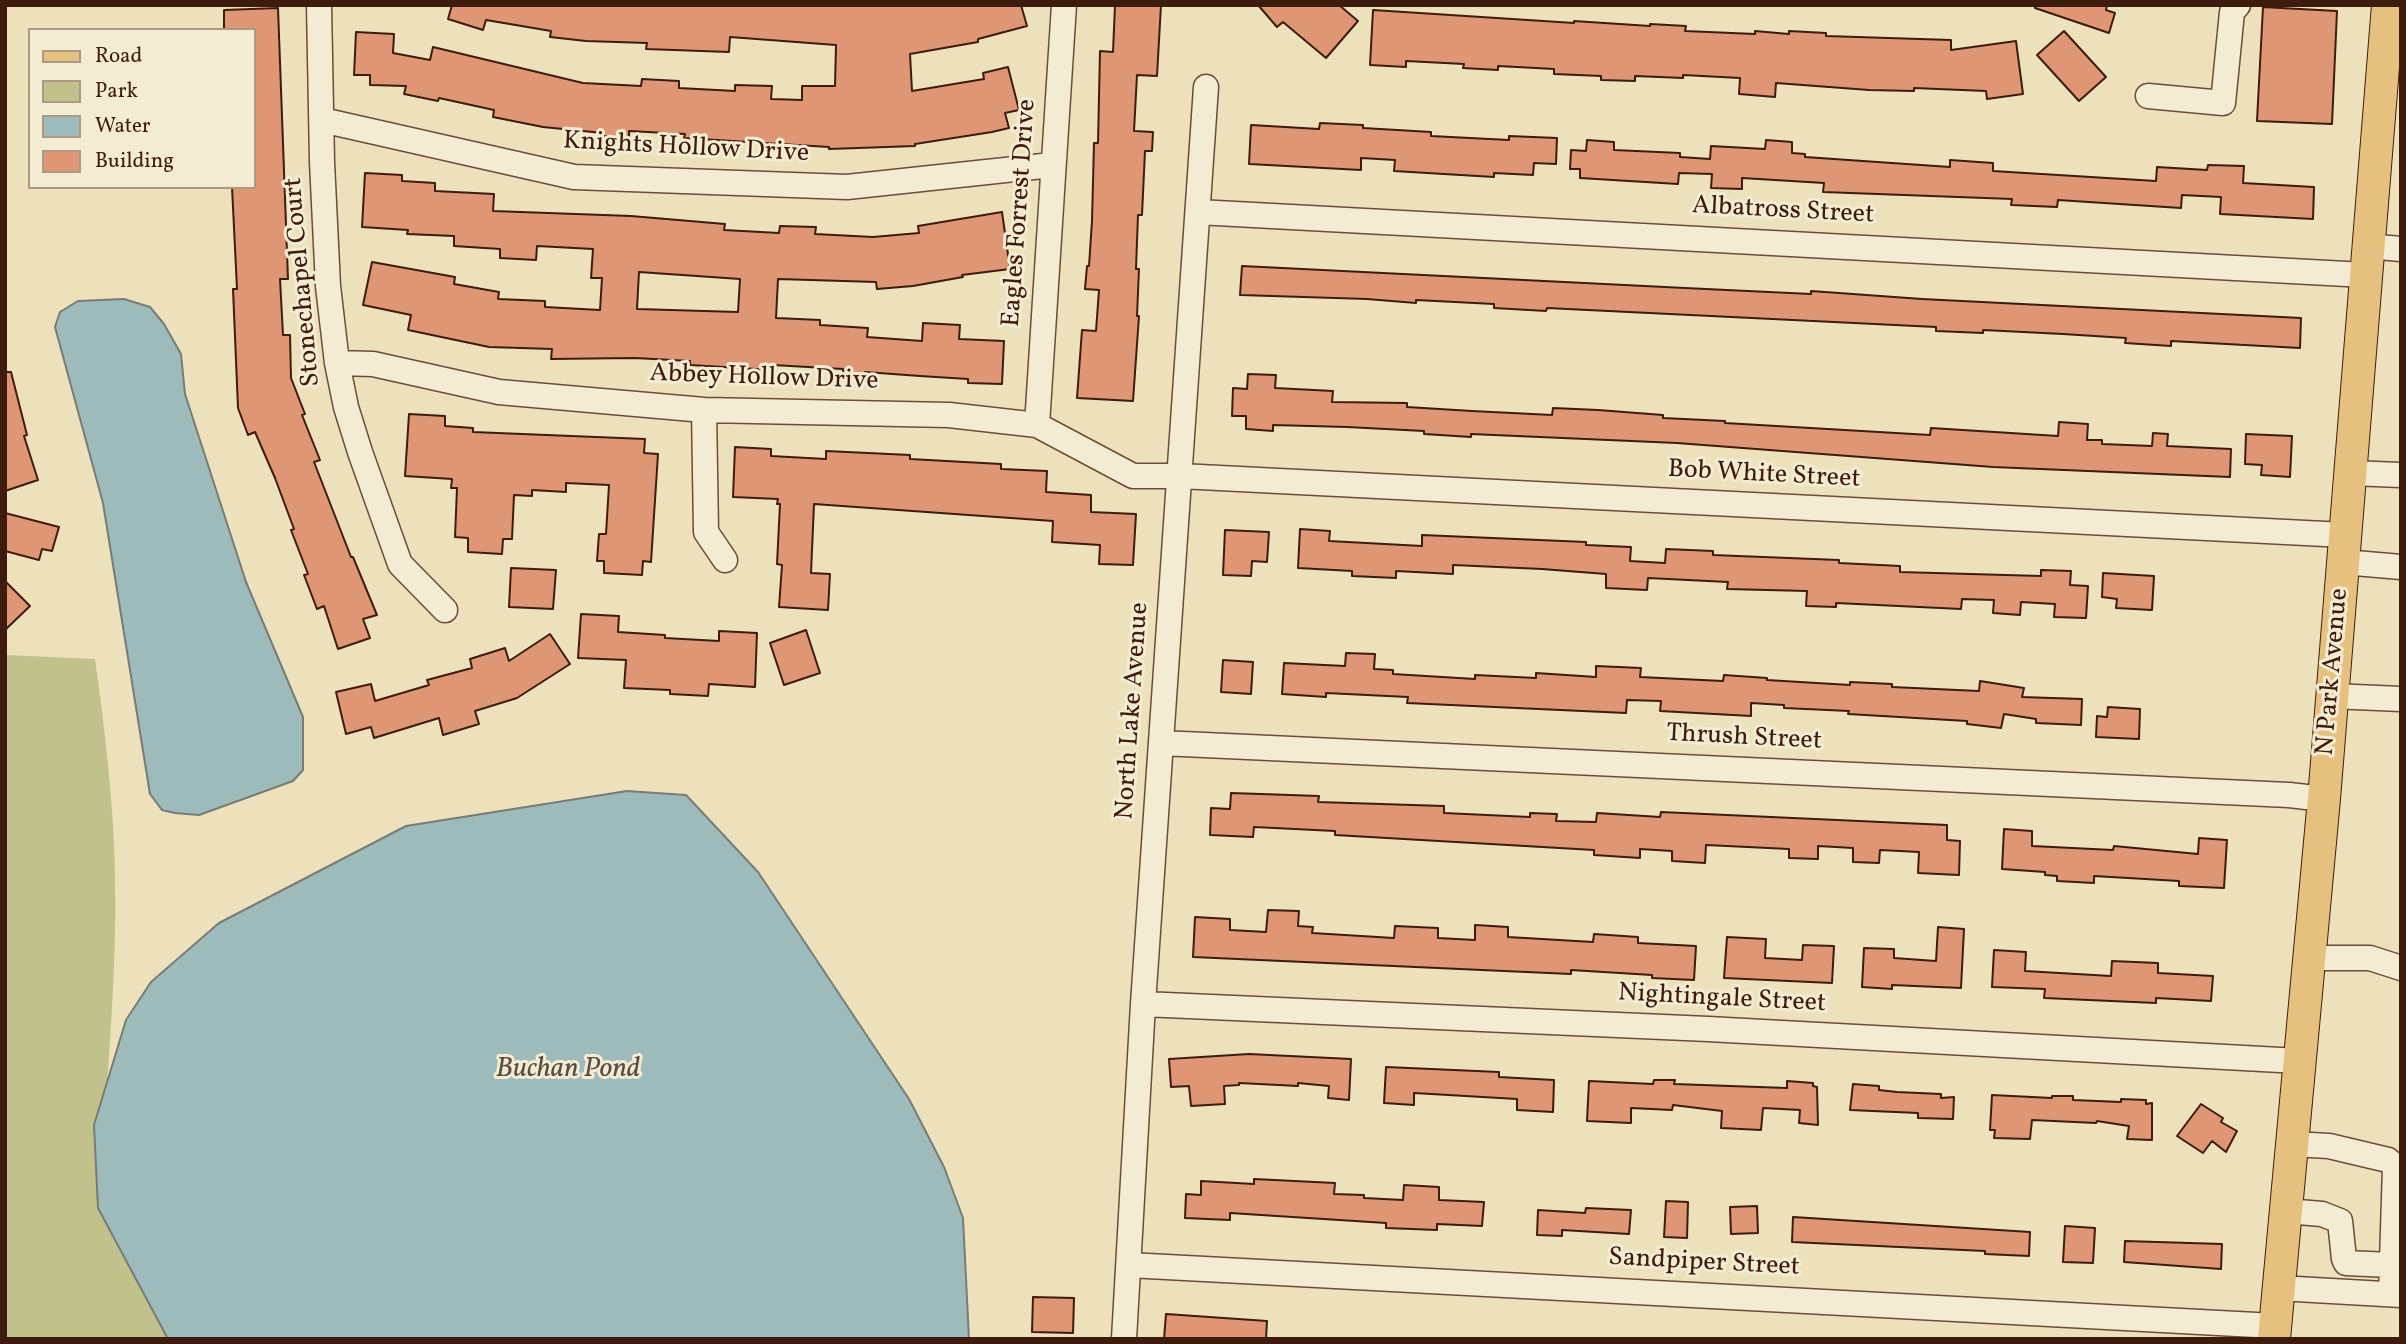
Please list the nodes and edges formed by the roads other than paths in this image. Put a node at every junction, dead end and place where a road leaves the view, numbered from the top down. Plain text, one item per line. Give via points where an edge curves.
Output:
1 (319, 5) edge
2 (1064, 5) edge
3 (2238, 5) edge
4 (2388, 5) edge
5 (1206, 87) dead end
6 (2148, 96) dead end
7 (321, 120) junction
8 (1052, 165) junction
9 (1198, 212) junction
10 (2401, 249) edge
11 (2366, 261) junction
12 (337, 363) junction
13 (704, 410) junction
14 (1037, 425) junction
15 (2350, 473) junction
16 (2401, 475) edge
17 (1181, 476) junction
18 (2344, 549) junction
19 (725, 560) dead end
20 (2401, 567) edge
21 (445, 610) dead end
22 (2332, 696) junction
23 (2401, 699) edge
24 (1161, 743) junction
25 (2324, 799) junction
26 (2309, 958) junction
27 (2401, 968) edge
28 (1143, 1004) junction
29 (2299, 1061) junction
30 (2291, 1144) junction
31 (2286, 1211) junction
32 (1129, 1265) junction
33 (2391, 1265) junction
34 (2279, 1288) junction
35 (2396, 1294) edge
36 (2275, 1332) edge
37 (1124, 1339) edge

1 - 7 street, Stonechapel Court
2 - 8 street, Eagles Forrest Drive
3 - 6 street via 2232,12 2223,103
4 - 11 main road, N Park Avenue
5 - 9 street, North Lake Avenue
7 - 8 street, Knights Hollow Drive via 574,177 847,187
7 - 12 street, Stonechapel Court via 328,286
8 - 14 street, Eagles Forrest Drive
9 - 11 street, Albatross Street
9 - 17 street, North Lake Avenue
10 - 11 street, Albatross Street
11 - 15 main road, N Park Avenue
12 - 13 street, Abbey Hollow Drive via 373,364 499,392
12 - 21 street, Stonechapel Court via 360,452 400,564
13 - 14 street, Abbey Hollow Drive via 949,415
13 - 19 street via 706,532
14 - 17 street, Abbey Hollow Drive via 1133,476
15 - 16 street
15 - 18 main road, N Park Avenue
17 - 18 street, Bob White Street
17 - 24 street, North Lake Avenue
18 - 20 street, Bob White Street
18 - 22 main road, N Park Avenue
22 - 23 street
22 - 25 main road, N Park Avenue
24 - 25 street, Thrush Street
24 - 28 street, North Lake Avenue
25 - 26 main road, N Park Avenue
26 - 27 street via 2370,958
26 - 29 main road, N Park Avenue
28 - 29 street, Nightingale Street
28 - 32 street, North Lake Avenue
29 - 30 main road, N Park Avenue
30 - 31 main road, N Park Avenue
30 - 33 street via 2329,1146 2388,1160 2395,1166
31 - 33 street via 2322,1214 2340,1221 2346,1264
31 - 34 main road, N Park Avenue
32 - 36 street, Sandpiper Street
32 - 37 street, North Lake Avenue
33 - 35 street
34 - 35 street
34 - 36 main road, N Park Avenue

